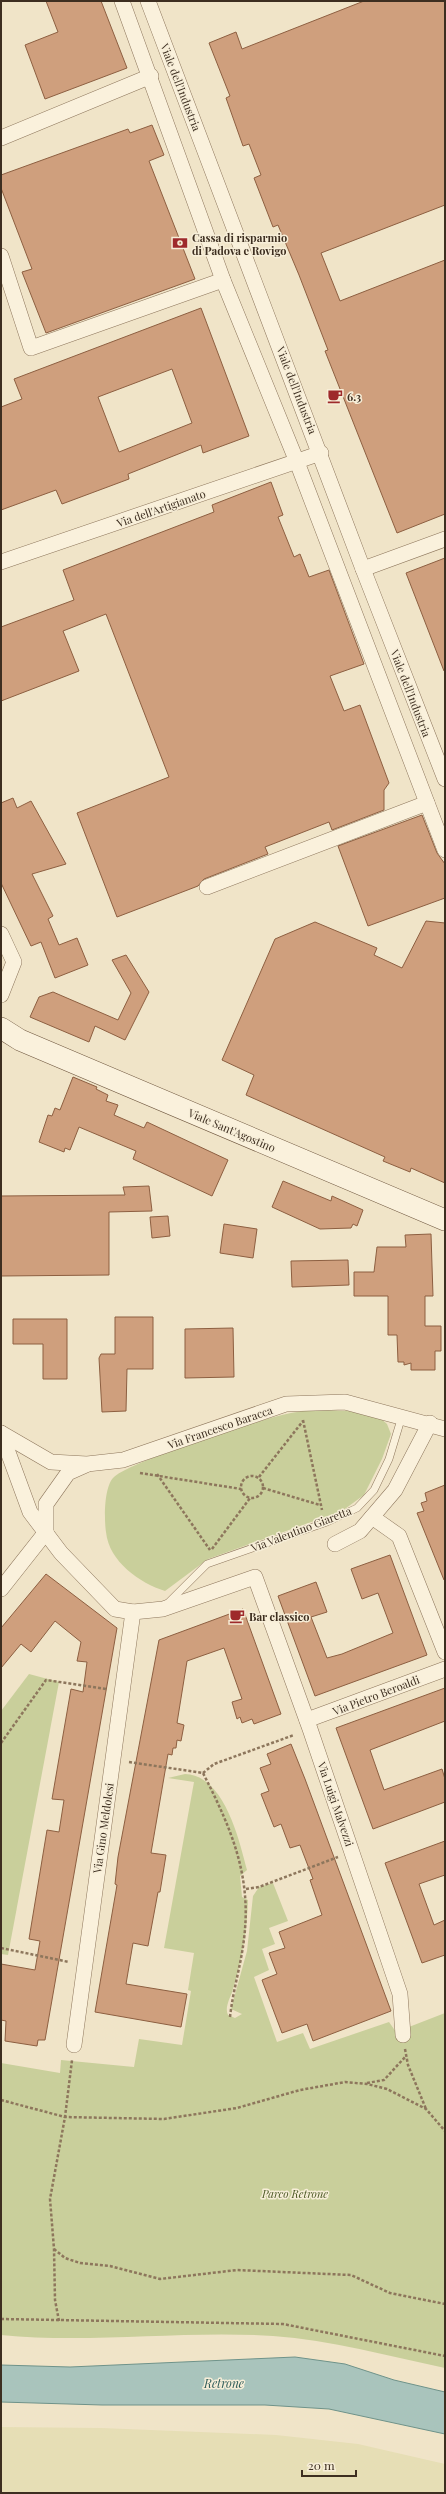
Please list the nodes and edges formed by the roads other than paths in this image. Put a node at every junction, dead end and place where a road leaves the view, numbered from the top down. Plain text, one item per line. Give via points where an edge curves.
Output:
1 (122, 1) edge
2 (148, 1) edge
3 (151, 76) junction
4 (1, 138) edge
5 (1, 256) edge
6 (223, 280) junction
7 (321, 453) junction
8 (297, 462) junction
9 (445, 539) edge
10 (1, 562) edge
11 (363, 569) junction
12 (445, 779) edge
13 (427, 803) junction
14 (445, 850) edge
15 (208, 888) dead end
16 (1, 934) edge
17 (1, 995) edge
18 (1, 1028) edge
19 (10, 1041) edge
20 (445, 1220) edge
21 (402, 1416) junction
22 (430, 1423) junction
23 (445, 1429) edge
24 (1, 1433) edge
25 (88, 1464) junction
26 (372, 1517) junction
27 (46, 1532) junction
28 (335, 1544) dead end
29 (1, 1589) edge
30 (163, 1609) junction
31 (133, 1612) junction
32 (445, 1652) edge
33 (445, 1669) edge
34 (309, 1724) junction
35 (403, 2035) road end
36 (74, 2045) road end

1 - 3 street
2 - 7 street, Viale dell'Industria
3 - 4 street
3 - 6 street
5 - 6 street via 31,348
6 - 8 street
7 - 8 street, Via dell'Artigianato
7 - 11 street, Viale dell'Industria
8 - 10 street, Via dell'Artigianato
8 - 13 street
9 - 11 street
11 - 12 street, Viale dell'Industria
13 - 14 street
13 - 15 street
16 - 17 street via 14,962
18 - 19 main road, Viale Sant'Agostino
19 - 20 main road, Viale Sant'Agostino
21 - 22 street, Via Francesco Baracca
21 - 25 street, Via Francesco Baracca via 345,1402 286,1404 131,1458
21 - 30 lane, Via Valentino Giaretta via 389,1459 374,1490 358,1508 327,1522 207,1564
22 - 23 street, Via Francesco Baracca
22 - 26 street, Via Valentino Giaretta via 395,1490
24 - 25 street, Via Francesco Baracca via 51,1462
24 - 27 street via 30,1512
25 - 27 street via 68,1473 46,1504
26 - 28 street, Via Valentino Giaretta via 360,1532
26 - 32 street via 399,1536
27 - 29 street
27 - 31 street via 61,1553 116,1609
30 - 31 street
30 - 34 street, Via Luigi Malvezzi via 255,1576
31 - 36 street, Via Gino Meldolesi
33 - 34 street, Via Pietro Beroaldi
34 - 35 street, Via Luigi Malvezzi via 400,1994

